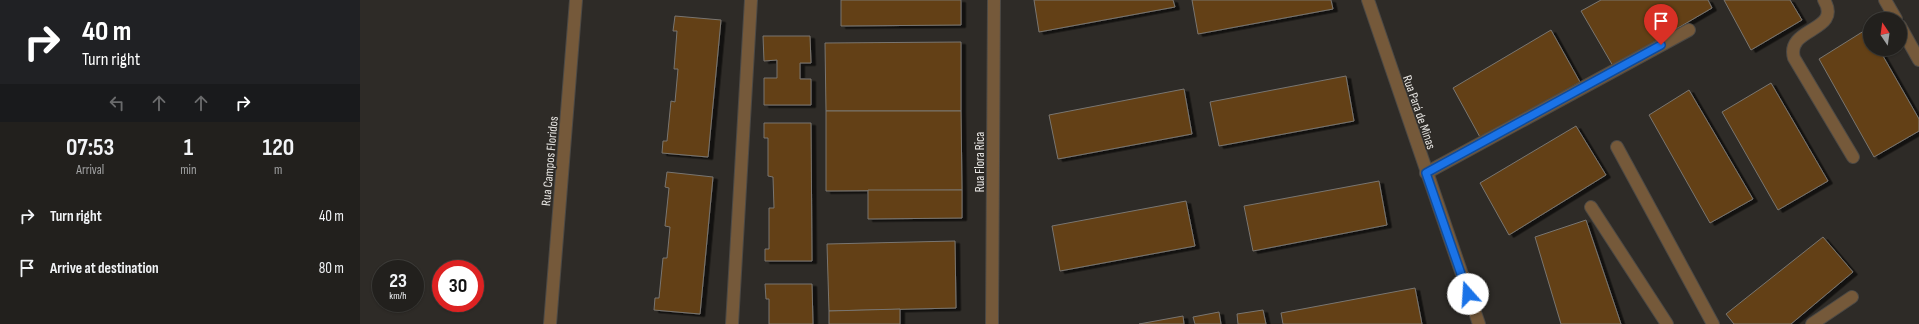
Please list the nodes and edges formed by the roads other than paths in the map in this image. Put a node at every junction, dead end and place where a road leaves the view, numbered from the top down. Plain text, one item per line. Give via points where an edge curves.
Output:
1 (576, 0) edge
2 (751, 0) edge
3 (994, 0) edge
4 (1368, 0) edge
5 (1824, 0) edge
6 (1885, 0) edge
7 (1892, 12) edge
8 (1689, 30) dead end
9 (1907, 39) edge
10 (1919, 60) edge
11 (1617, 146) dead end
12 (1853, 157) dead end
13 (1426, 173) junction
14 (1591, 207) dead end
15 (1852, 297) dead end
16 (550, 324) edge
17 (732, 324) edge
18 (992, 324) edge
19 (1479, 324) edge
20 (1667, 324) edge
21 (1713, 324) edge
22 (1812, 324) edge

1 - 16 street, Rua Campos Floridos
2 - 17 street
3 - 18 street, Rua Flora Rica
4 - 13 street, Rua Pará de Minas
5 - 12 street via 1829,15 1826,20 1798,40 1793,52
6 - 7 street
8 - 13 street
9 - 10 street
11 - 21 street
13 - 19 street, Rua Pará de Minas
14 - 20 street
15 - 22 street

